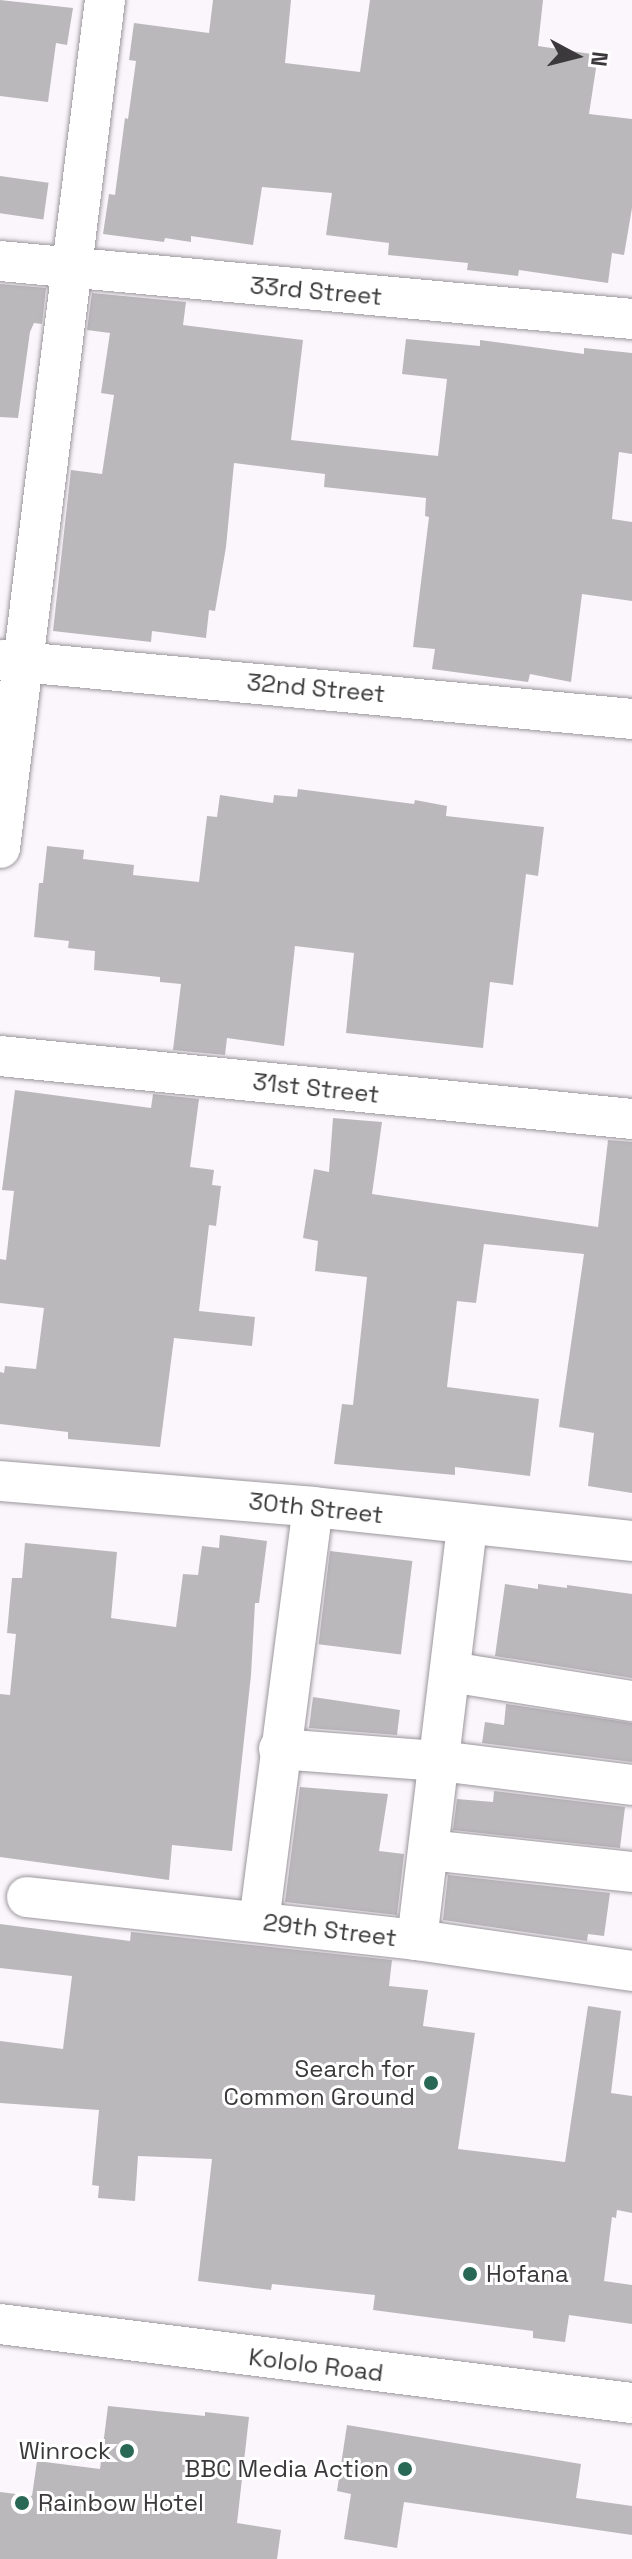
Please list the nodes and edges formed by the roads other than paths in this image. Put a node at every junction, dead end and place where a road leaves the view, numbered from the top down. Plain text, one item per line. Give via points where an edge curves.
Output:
1 (105, 0) edge
2 (0, 261) edge
3 (70, 270) junction
4 (632, 319) edge
5 (11, 661) edge
6 (632, 719) edge
7 (0, 848) edge
8 (0, 1056) edge
9 (632, 1119) edge
10 (0, 1481) edge
11 (313, 1507) junction
12 (467, 1524) junction
13 (632, 1541) edge
14 (450, 1672) junction
15 (632, 1701) edge
16 (279, 1749) junction
17 (440, 1761) junction
18 (632, 1785) edge
19 (429, 1850) junction
20 (632, 1872) edge
21 (27, 1897) dead end
22 (259, 1922) junction
23 (417, 1940) junction
24 (632, 1971) edge
25 (0, 2324) edge
26 (632, 2403) edge

1 - 3 street
2 - 3 street, 33rd Street
3 - 4 street, 33rd Street
3 - 5 street
5 - 6 street, 32nd Street
5 - 7 street
8 - 9 street, 31st Street
10 - 11 street, 30th Street
11 - 12 street, 30th Street
11 - 16 street
12 - 13 street, 30th Street
12 - 14 street
14 - 15 street
14 - 17 street
16 - 17 street
16 - 22 street
17 - 18 street
17 - 19 street
19 - 20 street
19 - 23 street
21 - 22 street, 29th Street
22 - 23 street, 29th Street
23 - 24 street, 29th Street
25 - 26 street, Kololo Road

